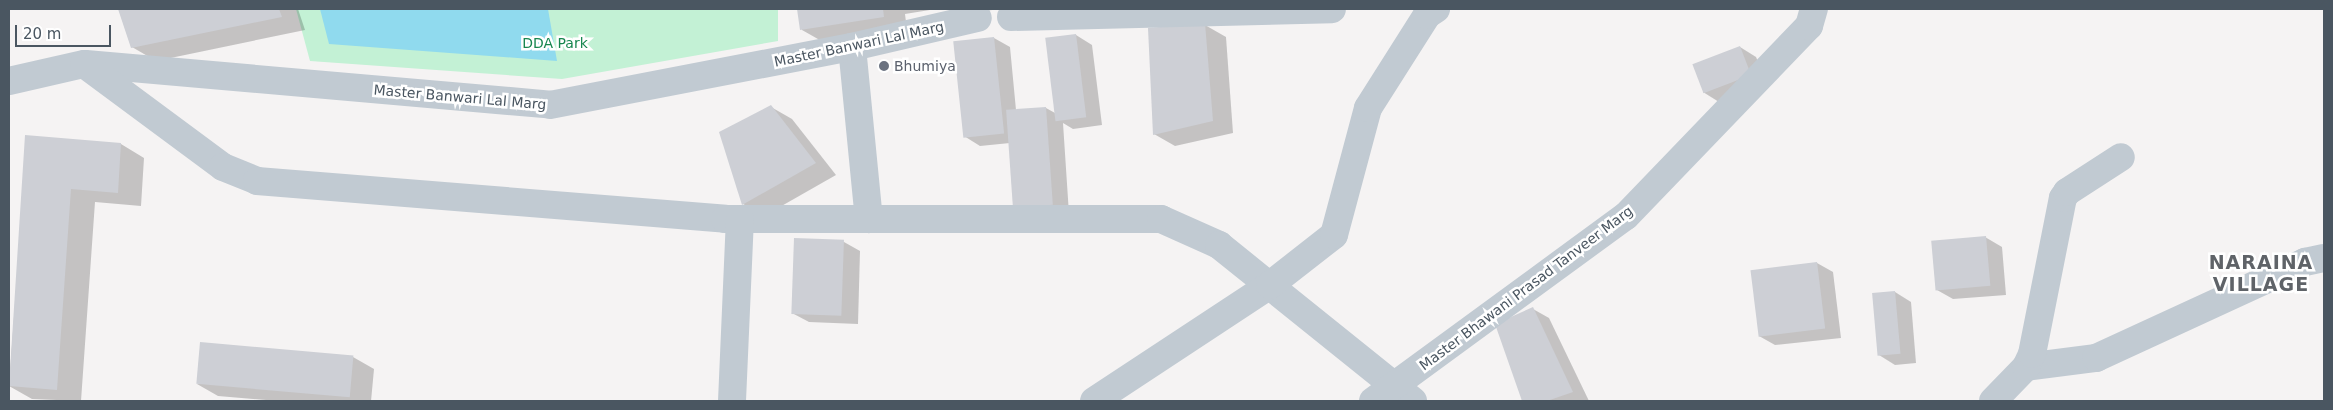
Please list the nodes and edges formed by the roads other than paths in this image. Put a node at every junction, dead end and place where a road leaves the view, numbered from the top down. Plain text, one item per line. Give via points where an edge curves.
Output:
1 (1332, 9) edge
2 (1436, 9) edge
3 (1814, 9) edge
4 (1011, 17) dead end
5 (978, 18) dead end
6 (852, 47) junction
7 (84, 64) junction
8 (9, 81) edge
9 (2121, 157) dead end
10 (740, 219) junction
11 (869, 219) junction
12 (2324, 258) edge
13 (1270, 285) junction
14 (2026, 367) junction
15 (1393, 397) edge
16 (732, 401) edge
17 (1094, 401) edge
18 (1993, 401) edge

1 - 4 street
2 - 13 street via 1427,15 1368,108 1334,235
3 - 15 street, Master Bhawani Prasad Tanveer Marg via 1809,26 1626,216
5 - 6 street, Master Banwari Lal Marg
6 - 7 street, Master Banwari Lal Marg via 550,105
6 - 11 street
7 - 8 street, Master Banwari Lal Marg
7 - 10 street via 224,167 257,181
9 - 14 street via 2067,192 2063,198 2035,341
10 - 11 street
10 - 16 street
11 - 13 street via 1161,219 1218,245
12 - 14 street via 2304,262 2096,358
13 - 15 street
13 - 17 street
14 - 18 street

